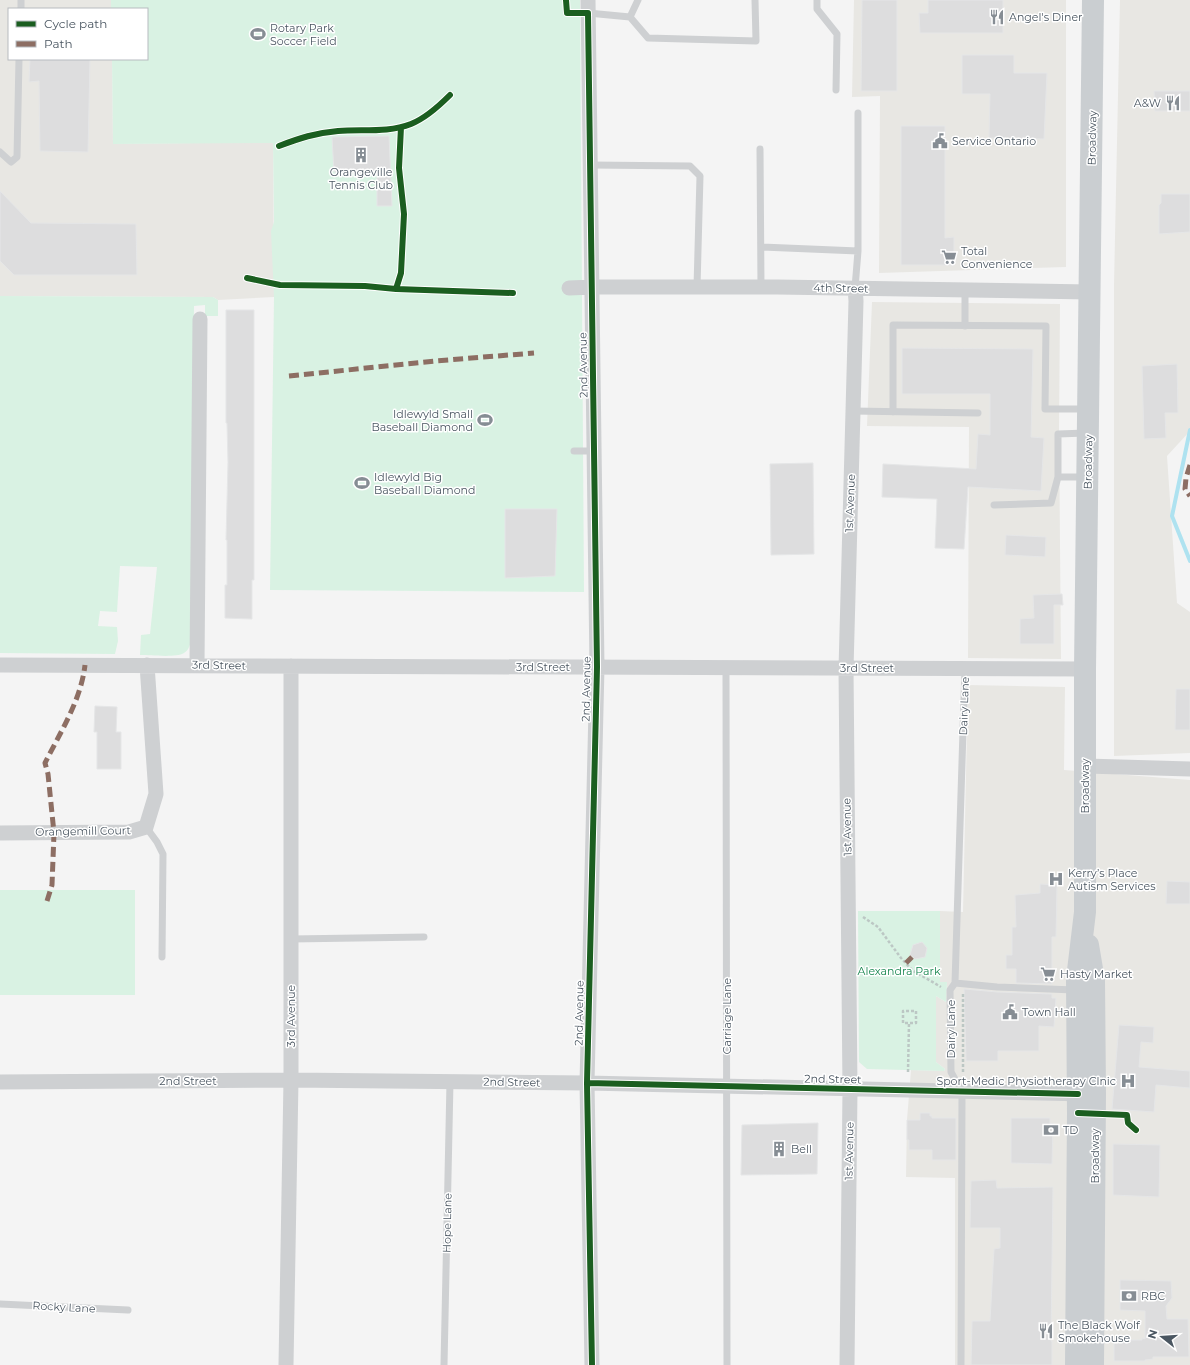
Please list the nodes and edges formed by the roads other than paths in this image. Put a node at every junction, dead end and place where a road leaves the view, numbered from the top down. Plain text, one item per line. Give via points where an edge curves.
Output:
1 (638, 0) edge
2 (755, 0) edge
3 (817, 0) edge
4 (1093, 0) edge
5 (588, 6) edge
6 (567, 13) dead end
7 (630, 17) junction
8 (19, 60) edge
9 (836, 90) dead end
10 (858, 114) dead end
11 (760, 149) dead end
12 (0, 152) edge
13 (591, 165) junction
14 (761, 247) junction
15 (858, 251) junction
16 (593, 287) junction
17 (697, 287) junction
18 (761, 287) junction
19 (569, 288) dead end
20 (855, 288) junction
21 (965, 290) junction
22 (1090, 292) junction
23 (200, 319) dead end
24 (965, 326) junction
25 (1088, 409) junction
26 (853, 411) junction
27 (893, 412) junction
28 (978, 413) dead end
29 (1088, 433) junction
30 (574, 451) dead end
31 (594, 451) junction
32 (1088, 476) junction
33 (1058, 477) junction
34 (994, 505) dead end
35 (0, 665) edge
36 (147, 665) junction
37 (197, 665) junction
38 (291, 666) junction
39 (597, 667) junction
40 (726, 668) junction
41 (846, 668) junction
42 (965, 668) junction
43 (1085, 669) junction
44 (1086, 766) junction
45 (1190, 768) edge
46 (146, 827) junction
47 (0, 833) edge
48 (1085, 924) junction
49 (424, 937) dead end
50 (291, 939) junction
51 (162, 957) dead end
52 (955, 982) junction
53 (1077, 990) junction
54 (291, 1080) junction
55 (0, 1082) edge
56 (450, 1082) junction
57 (587, 1083) junction
58 (963, 1084) junction
59 (727, 1087) junction
60 (850, 1089) junction
61 (1086, 1094) junction
62 (0, 1304) edge
63 (128, 1310) dead end
64 (286, 1365) edge
65 (444, 1365) edge
66 (592, 1365) edge
67 (727, 1365) edge
68 (847, 1365) edge
69 (961, 1365) edge
70 (1076, 1365) edge
71 (1094, 1365) edge

1 - 7 lane
2 - 7 lane via 756,40 648,38
3 - 9 lane via 817,9 837,34
4 - 22 main road, Broadway
5 - 6 lane
5 - 7 lane
5 - 13 street, 2nd Avenue
8 - 12 lane via 17,157 11,162
10 - 15 lane
11 - 14 lane
13 - 16 street, 2nd Avenue
13 - 17 lane via 690,166 700,176
14 - 15 lane
14 - 18 lane
15 - 20 lane
16 - 17 street, 4th Street
16 - 19 street, 4th Street
16 - 31 street, 2nd Avenue
17 - 18 street, 4th Street
18 - 20 street, 4th Street
20 - 21 street, 4th Street
20 - 26 street, 1st Avenue
21 - 22 street, 4th Street
21 - 24 lane
22 - 25 main road, Broadway
23 - 37 street
24 - 25 lane via 1046,326 1045,409
24 - 27 lane via 893,325
25 - 29 main road, Broadway
26 - 27 lane
26 - 41 street, 1st Avenue
27 - 28 lane
29 - 32 main road, Broadway
29 - 33 lane via 1058,434
30 - 31 lane
31 - 39 street, 2nd Avenue
32 - 33 lane
32 - 43 main road, Broadway
33 - 34 lane via 1051,502
35 - 36 street, 3rd Street
36 - 37 street, 3rd Street
36 - 46 street, Orangemill Court via 156,794
37 - 38 street, 3rd Street
38 - 39 street, 3rd Street
38 - 50 street, 3rd Avenue
39 - 40 street, 3rd Street
39 - 57 street, 2nd Avenue
40 - 41 street, 3rd Street
40 - 59 lane, Carriage Lane
41 - 42 street, 3rd Street
41 - 60 street, 1st Avenue
42 - 43 street, 3rd Street
42 - 52 lane, Dairy Lane
43 - 44 main road, Broadway
44 - 45 street
44 - 48 main road, Broadway
46 - 47 street, Orangemill Court via 129,832
46 - 51 lane via 158,842 163,854
48 - 53 main road, Broadway
48 - 61 main road, Broadway via 1094,981
49 - 50 lane
50 - 54 street, 3rd Avenue
52 - 53 lane
52 - 58 lane, Dairy Lane via 950,990 951,1072
53 - 61 main road, Broadway
54 - 55 street, 2nd Street
54 - 56 street, 2nd Street
54 - 64 street, 3rd Avenue
56 - 57 street, 2nd Street
56 - 65 lane, Hope Lane
57 - 59 street, 2nd Street
57 - 66 street, 2nd Avenue
58 - 60 street, 2nd Street
58 - 61 street, 2nd Street
58 - 69 lane, Dairy Lane
59 - 60 street, 2nd Street
59 - 67 lane, Carriage Lane
60 - 68 street, 1st Avenue
61 - 70 main road, Broadway
61 - 71 main road, Broadway
62 - 63 lane, Rocky Lane

